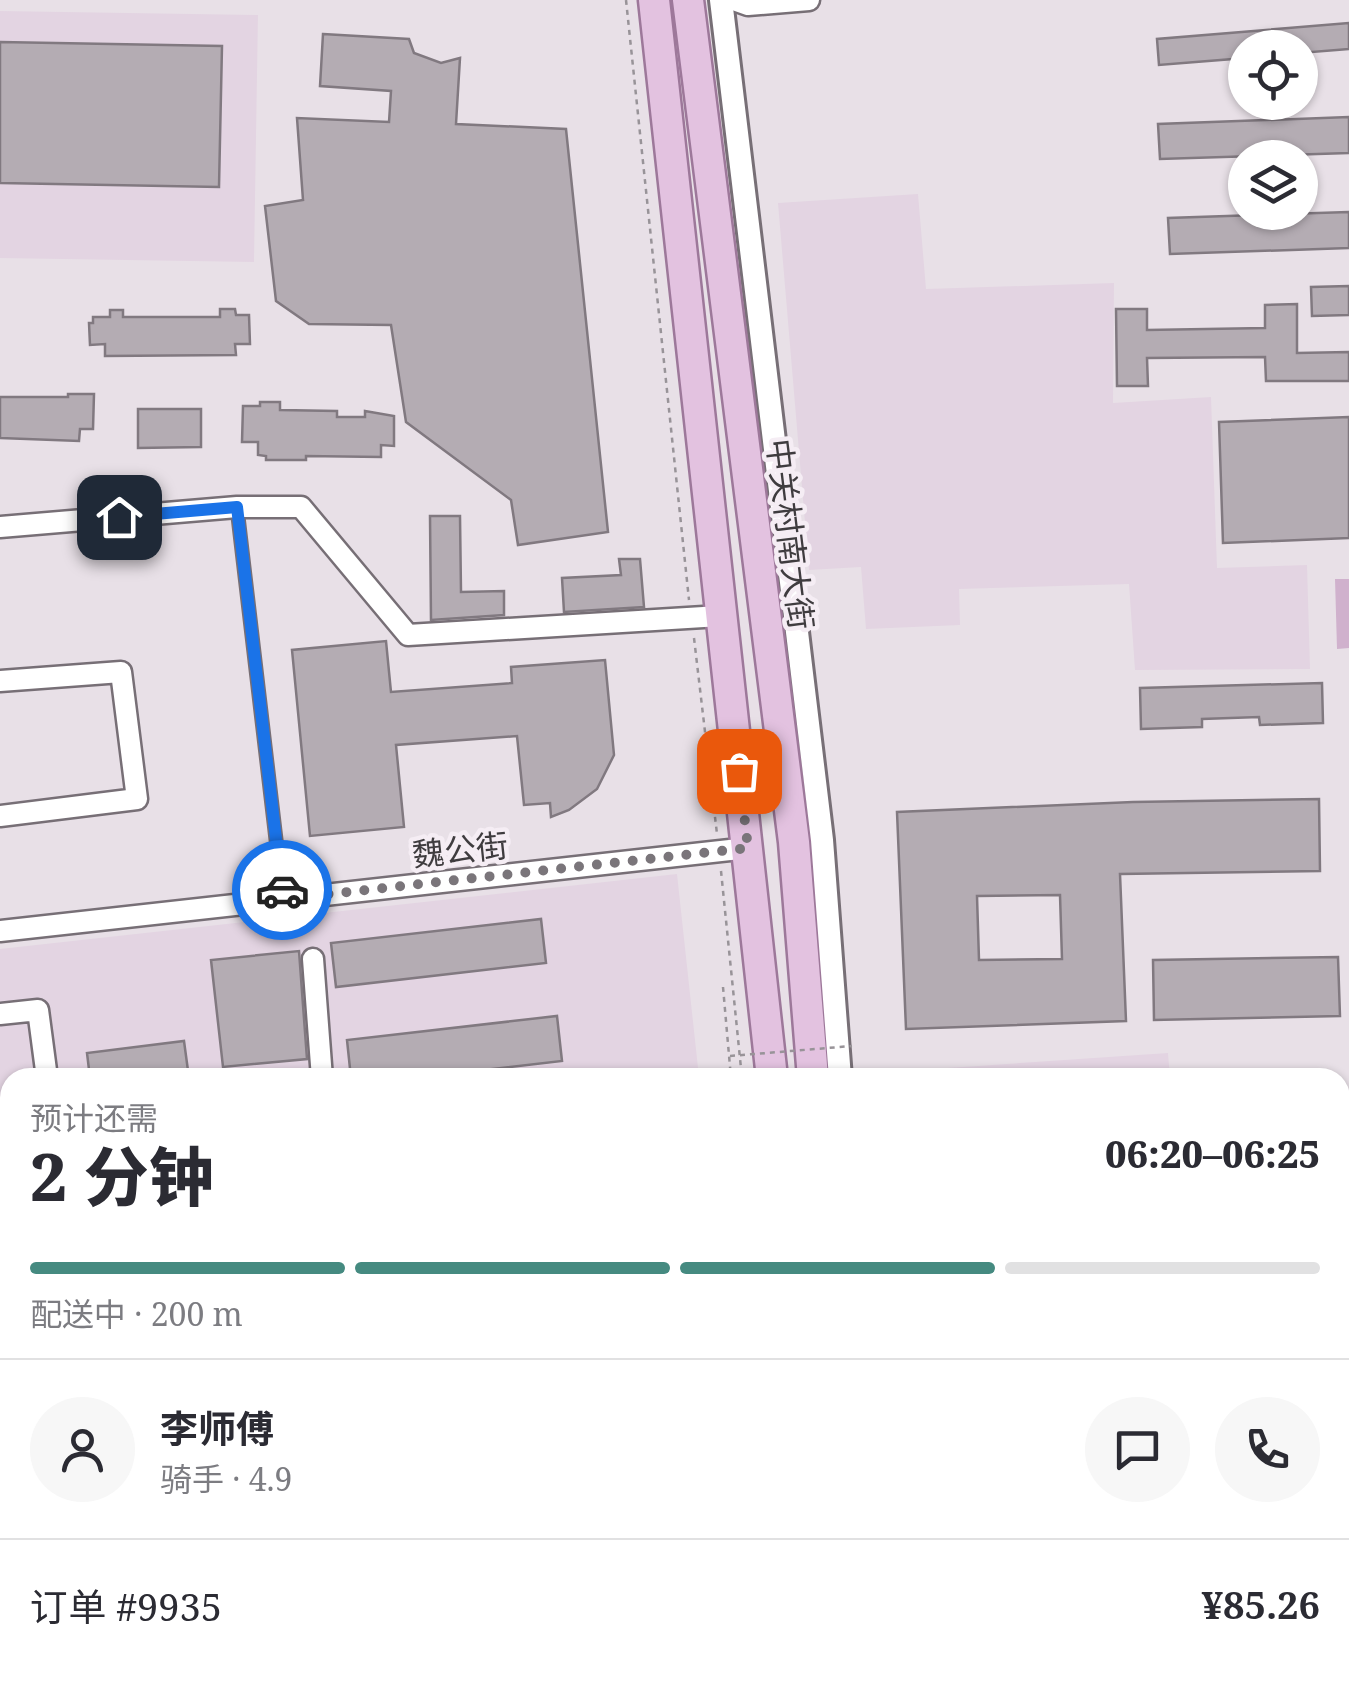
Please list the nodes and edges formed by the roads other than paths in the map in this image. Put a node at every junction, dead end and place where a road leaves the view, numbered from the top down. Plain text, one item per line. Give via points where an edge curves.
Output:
1 (654, 0) edge
2 (688, 0) edge
3 (721, 0) edge
4 (734, 0) edge
5 (809, 0) edge
6 (237, 507) junction
7 (0, 526) edge
8 (706, 617) junction
9 (0, 681) edge
10 (0, 816) edge
11 (734, 849) junction
12 (284, 899) junction
13 (0, 931) edge
14 (314, 959) dead end
15 (0, 1014) edge
16 (46, 1068) edge
17 (321, 1068) edge
18 (770, 1068) edge
19 (811, 1068) edge
20 (839, 1068) edge

1 - 8 main road
2 - 19 main road, 中关村南大街 via 794,842
3 - 20 street, 中关村南大街 via 822,840
4 - 5 street
6 - 7 street
6 - 8 street via 301,507 408,635
6 - 12 lane
8 - 11 main road
9 - 10 street via 121,672 138,799
11 - 12 street, 魏公街
11 - 18 main road
12 - 13 street, 魏公街
14 - 17 street
15 - 16 street via 38,1010

